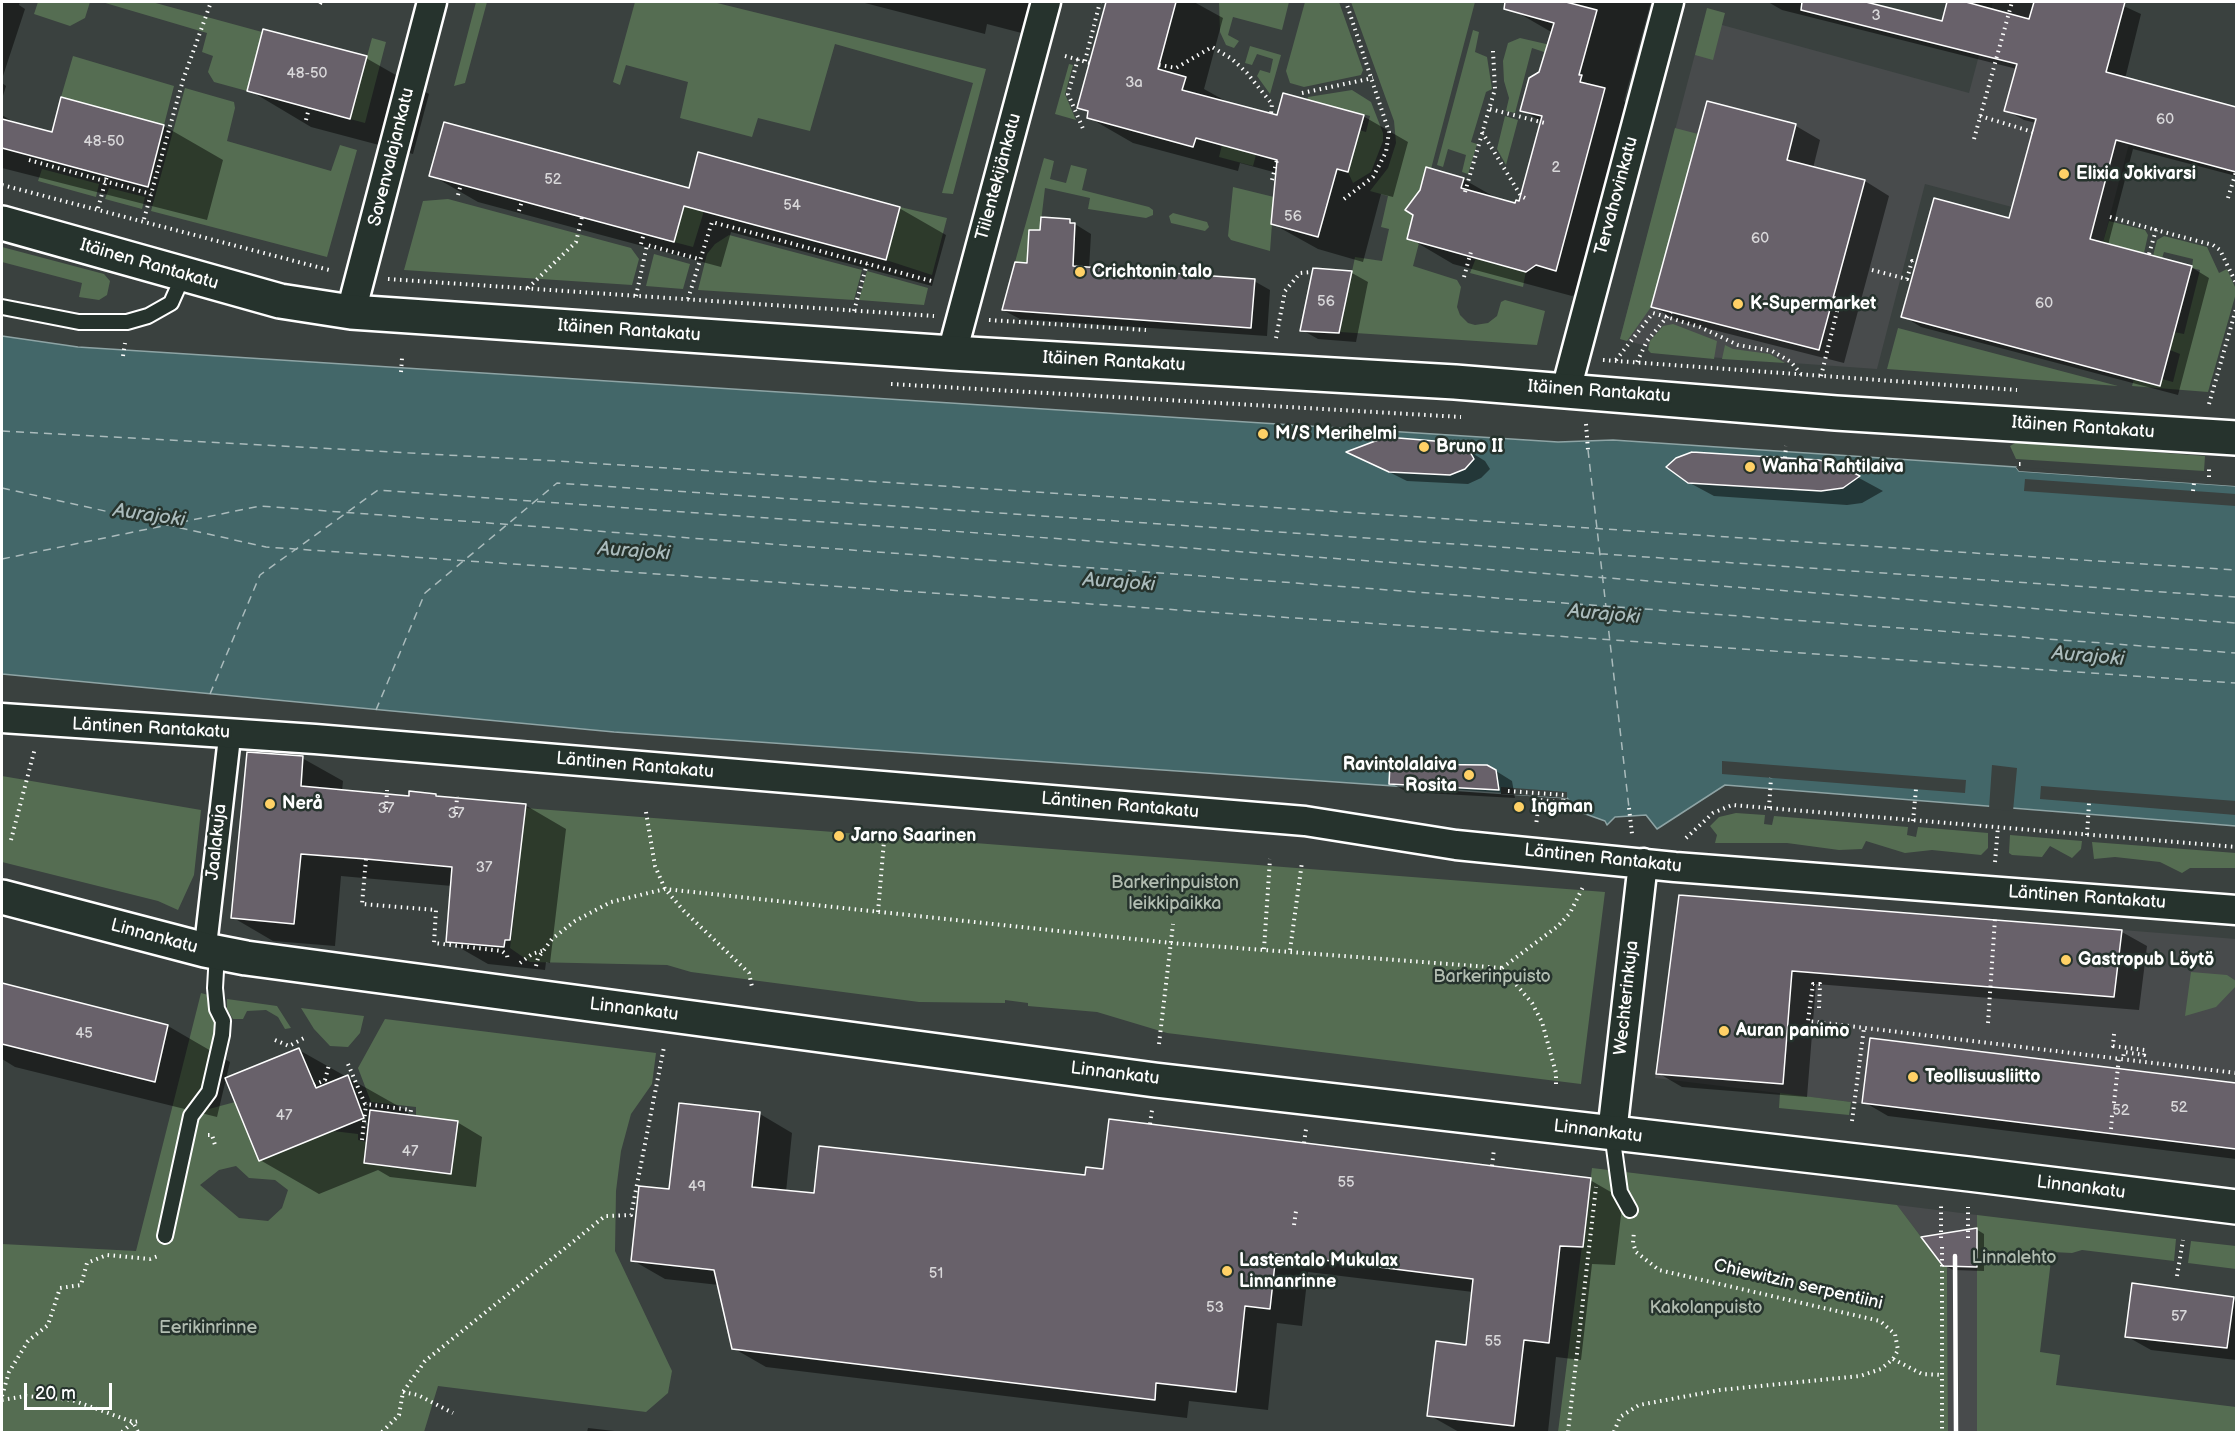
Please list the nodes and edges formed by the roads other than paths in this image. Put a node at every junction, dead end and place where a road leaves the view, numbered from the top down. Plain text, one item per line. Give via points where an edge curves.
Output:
1 (432, 2) edge
2 (1046, 2) edge
3 (1669, 2) edge
4 (2, 223) edge
5 (183, 276) junction
6 (2, 308) edge
7 (351, 312) junction
8 (952, 353) junction
9 (1566, 390) junction
10 (2236, 438) edge
11 (2, 718) edge
12 (230, 733) junction
13 (1643, 863) junction
14 (2, 897) edge
15 (2236, 910) edge
16 (211, 951) junction
17 (1612, 1133) junction
18 (2236, 1208) edge
19 (1630, 1210) road end
20 (165, 1236) dead end

1 - 7 street, Savenvalajankatu
2 - 8 street, Tiilentekijänkatu
3 - 9 street, Tervahovinkatu
4 - 5 street, Itäinen Rantakatu
5 - 6 lane via 171,303 127,322 79,322
5 - 7 street, Itäinen Rantakatu via 280,301
7 - 8 street, Itäinen Rantakatu
8 - 9 street, Itäinen Rantakatu
9 - 10 street, Itäinen Rantakatu
11 - 12 street, Läntinen Rantakatu
12 - 13 street, Läntinen Rantakatu via 1305,821 1456,845
12 - 16 street, Jaalakuja
13 - 15 street, Läntinen Rantakatu
13 - 17 street, Wechterinkuja
14 - 16 street, Linnankatu
16 - 17 street, Linnankatu via 1155,1080
16 - 20 lane via 222,1035 209,1092 191,1116
17 - 18 street, Linnankatu
17 - 19 lane via 1620,1192

